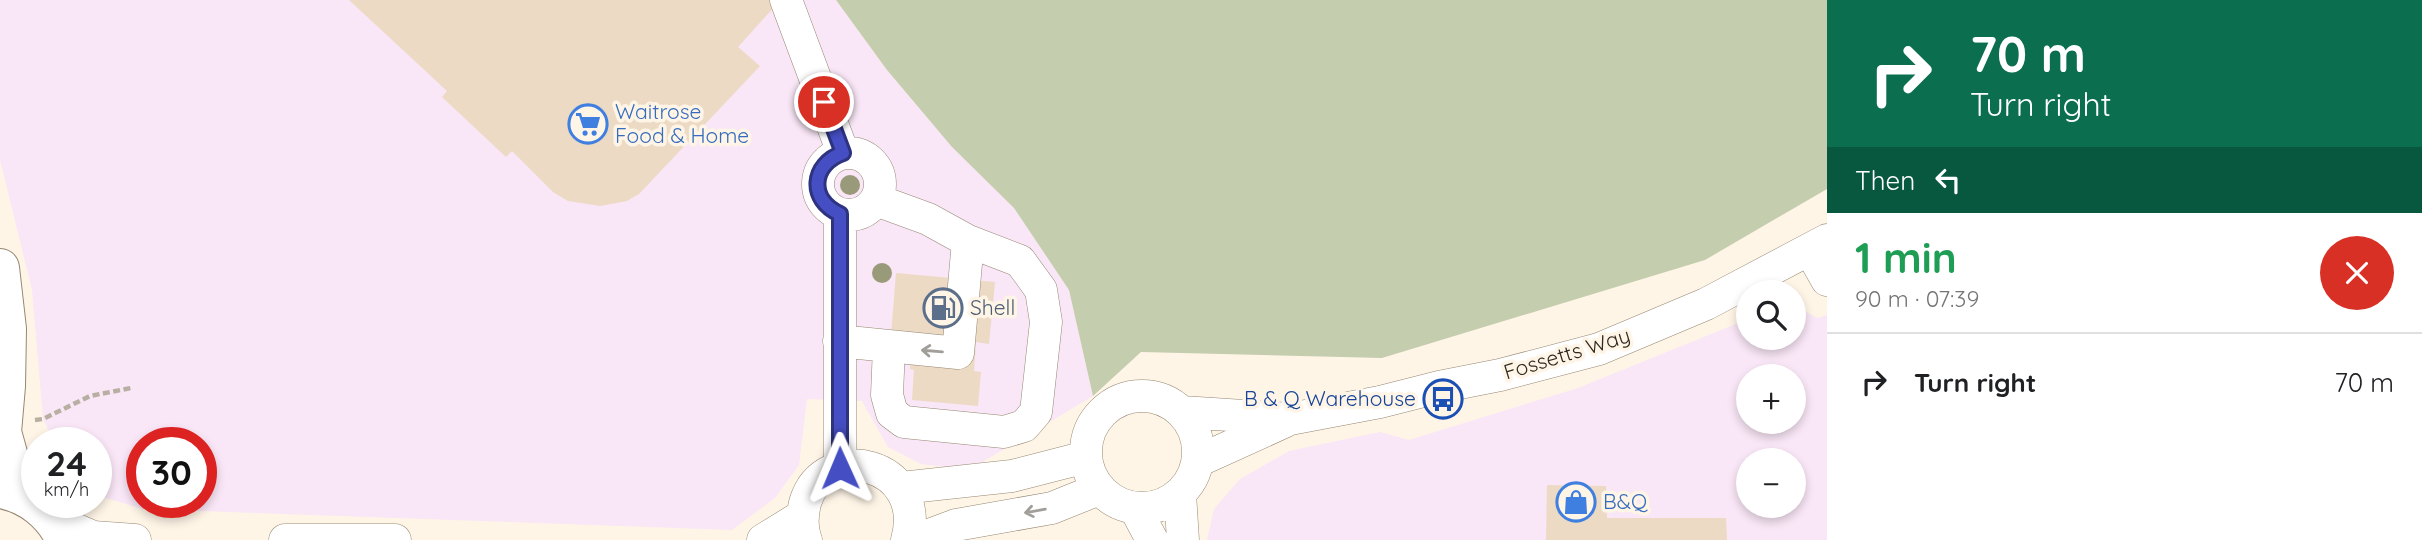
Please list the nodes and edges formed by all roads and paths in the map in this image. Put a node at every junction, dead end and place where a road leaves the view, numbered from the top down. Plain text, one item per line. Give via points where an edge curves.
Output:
1 (786, 0) edge
2 (843, 153) junction
3 (876, 200) junction
4 (840, 214) junction
5 (968, 241) junction
6 (1819, 245) edge
7 (0, 268) edge
8 (1827, 280) edge
9 (839, 341) junction
10 (889, 347) junction
11 (131, 388) dead end
12 (1182, 412) junction
13 (1290, 419) junction
14 (27, 421) dead end
15 (1086, 457) junction
16 (1198, 461) junction
17 (840, 468) junction
18 (901, 488) junction
19 (1099, 489) junction
20 (10, 491) edge
21 (1180, 494) junction
22 (1135, 508) junction
23 (804, 528) edge
24 (59, 530) edge
25 (135, 540) edge
26 (302, 540) edge
27 (355, 540) edge
28 (395, 540) edge
29 (763, 540) edge
30 (907, 540) edge
31 (916, 540) edge
32 (1152, 540) edge
33 (1183, 540) edge

1 - 2 street
2 - 3 street via 863,156 877,170
2 - 4 street via 825,162 817,187 824,204
3 - 4 street via 861,213
3 - 5 street via 928,219
4 - 9 street
5 -> 10 street via 958,353
5 - 10 street via 1020,261 1041,290 1046,322 1036,412 1024,426 1004,432 904,422 892,413 887,395
6 - 8 street
6 - 13 street, Fossetts Way via 1706,304 1599,349 1500,376
7 - 20 main road via 7,329 2,432
9 - 10 street
9 - 17 street
11 - 14 path via 90,396 43,419
12 - 13 street, Fossetts Way
12 - 15 street, Fossetts Way via 1166,400 1147,395 1117,401 1094,422
12 - 16 street via 1198,441
13 - 16 street, Fossetts Way
15 - 18 street via 1012,476
15 - 19 street
16 - 21 street
17 - 18 street via 873,468
17 - 23 street via 821,478 808,495
18 - 30 street via 909,506
19 - 22 street via 1114,501
19 -> 31 street via 1052,508 956,525
20 - 24 main road via 40,506
21 - 22 street via 1155,507
21 - 33 street
22 - 32 street
23 - 29 street
24 - 25 street
26 - 27 street
27 - 28 street

